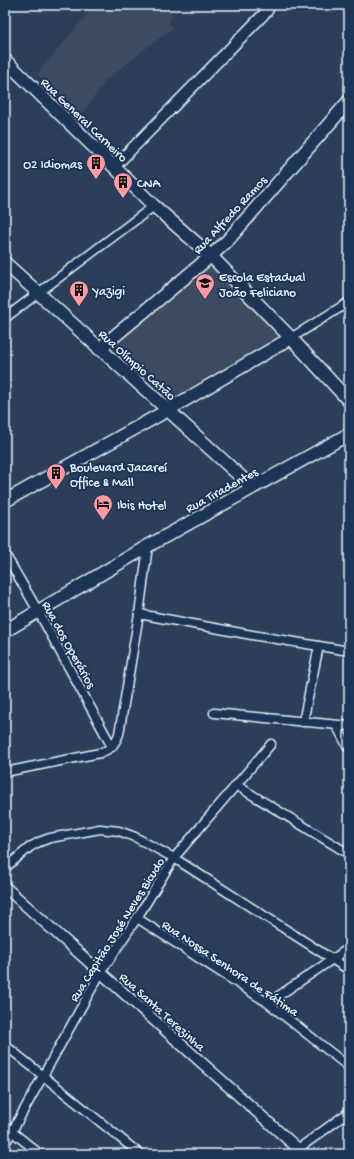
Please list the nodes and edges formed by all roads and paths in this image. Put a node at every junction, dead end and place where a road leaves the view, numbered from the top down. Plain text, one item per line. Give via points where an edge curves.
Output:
1 (270, 5) edge
2 (5, 60) edge
3 (349, 101) edge
4 (115, 166) junction
5 (154, 206) junction
6 (211, 256) junction
7 (5, 263) edge
8 (39, 293) junction
9 (349, 302) edge
10 (5, 318) edge
11 (291, 338) junction
12 (100, 349) junction
13 (347, 396) edge
14 (168, 410) junction
15 (349, 434) edge
16 (252, 487) junction
17 (5, 501) edge
18 (148, 546) junction
19 (5, 554) edge
20 (38, 611) junction
21 (139, 614) junction
22 (5, 631) edge
23 (319, 646) junction
24 (349, 650) edge
25 (214, 713) dead end
26 (303, 722) junction
27 (336, 725) junction
28 (349, 726) edge
29 (271, 744) dead end
30 (112, 747) junction
31 (349, 748) edge
32 (5, 772) edge
33 (236, 785) junction
34 (349, 854) edge
35 (174, 858) junction
36 (5, 868) edge
37 (5, 887) edge
38 (137, 918) junction
39 (349, 948) edge
40 (332, 960) junction
41 (349, 970) edge
42 (101, 972) junction
43 (268, 1003) junction
44 (5, 1045) edge
45 (349, 1067) edge
46 (43, 1076) junction
47 (349, 1112) edge
48 (5, 1126) edge
49 (12, 1132) junction
50 (5, 1144) edge
51 (301, 1152) edge
52 (40, 1154) edge
53 (140, 1154) edge

1 - 4 street via 267,11
2 - 4 main road, Rua General Carneiro
3 - 6 main road, Rua Alfredo Ramos via 228,240
4 - 5 main road, Rua General Carneiro
5 - 6 main road, Rua General Carneiro
5 - 8 street
6 - 11 main road, Rua General Carneiro
6 - 12 main road, Rua Alfredo Ramos
7 - 8 main road, Rua Olímpio Catão
8 - 10 street
8 - 12 main road, Rua Olímpio Catão
9 - 11 street
11 - 13 main road, Rua General Carneiro
11 - 14 main road
12 - 14 main road, Rua Olímpio Catão
14 - 16 main road, Rua Olímpio Catão
14 - 17 main road
15 - 16 main road, Rua Tiradentes
16 - 18 main road, Rua Tiradentes
18 - 20 main road, Rua Tiradentes
18 - 21 street
19 - 20 street, Rua dos Operários
20 - 22 main road, Rua Tiradentes
20 - 30 street, Rua dos Operários
21 - 23 street
21 - 30 street via 119,734
23 - 24 street
23 - 26 street
25 - 26 street
26 - 27 street
27 - 28 street
27 - 31 street
29 - 33 street, Rua Capitão José Neves Bicudo
30 - 32 street via 100,754
33 - 34 street
33 - 35 street, Rua Capitão José Neves Bicudo
35 - 36 street via 119,830 100,829 39,842
35 - 38 street, Rua Capitão José Neves Bicudo
35 - 40 street
37 - 42 street, Rua Santa Terezinha
38 - 42 street, Rua Capitão José Neves Bicudo
38 - 43 street, Rua Nossa Senhora de Fátima
39 - 40 street
40 - 41 street
40 - 43 street
42 - 46 street, Rua Capitão José Neves Bicudo
42 - 51 street, Rua Santa Terezinha
43 - 45 street, Rua Nossa Senhora de Fátima
44 - 46 street
46 - 49 street, Rua Capitão José Neves Bicudo
46 - 53 street
47 - 51 street
48 - 49 street
49 - 50 street, Rua Capitão José Neves Bicudo
49 - 52 street

